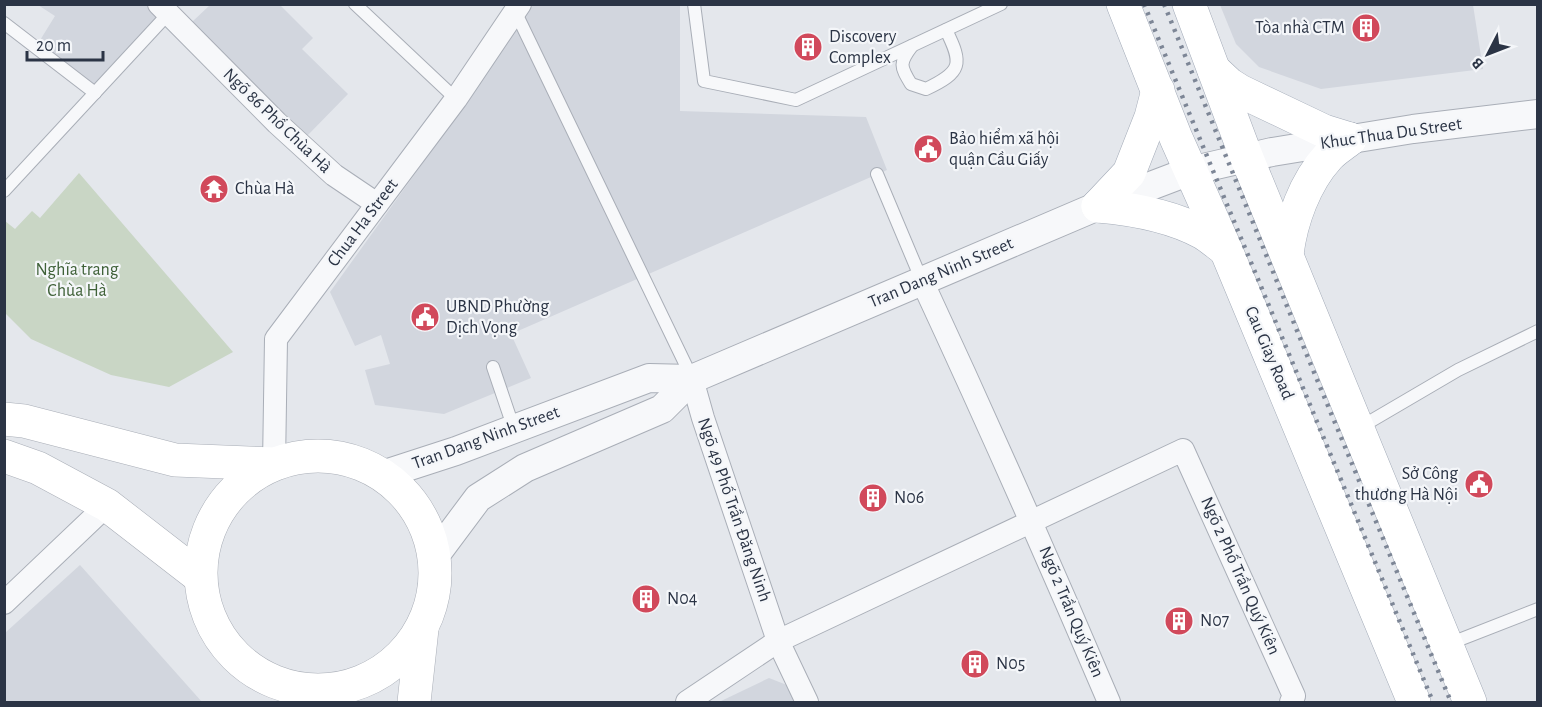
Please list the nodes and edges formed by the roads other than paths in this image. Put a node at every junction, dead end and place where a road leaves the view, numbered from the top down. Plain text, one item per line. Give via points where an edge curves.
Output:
1 (355, 4) edge
2 (694, 4) edge
3 (1001, 4) edge
4 (1123, 4) edge
5 (1189, 4) edge
6 (518, 8) edge
7 (163, 9) edge
8 (4, 23) edge
9 (946, 30) junction
10 (913, 45) junction
11 (1214, 70) junction
12 (1158, 90) junction
13 (94, 93) junction
14 (456, 99) junction
15 (1538, 114) edge
16 (1350, 139) junction
17 (1246, 156) junction
18 (1190, 171) junction
19 (878, 174) dead end
20 (4, 191) edge
21 (377, 204) junction
22 (1098, 206) junction
23 (1226, 250) junction
24 (1287, 254) junction
25 (922, 282) junction
26 (1538, 331) edge
27 (493, 367) dead end
28 (692, 379) junction
29 (4, 419) edge
30 (1357, 429) junction
31 (515, 430) junction
32 (4, 456) edge
33 (274, 464) junction
34 (382, 475) junction
35 (107, 505) junction
36 (1032, 522) junction
37 (434, 557) junction
38 (200, 577) junction
39 (4, 603) edge
40 (1538, 609) edge
41 (422, 629) junction
42 (778, 641) junction
43 (1446, 645) junction
44 (284, 693) edge
45 (414, 702) edge
46 (687, 702) edge
47 (807, 702) edge
48 (1109, 702) edge
49 (1291, 702) edge
50 (1414, 702) edge
51 (1470, 702) edge

1 - 14 lane
2 - 10 lane via 704,81 796,100
3 - 9 lane
4 - 12 main road, Cau Giay Road
5 - 11 main road
6 - 14 street, Chua Ha Street
6 - 28 lane
7 - 13 lane
7 - 21 street, Ngõ 86 Phố Chùa Hà via 334,175
8 - 13 lane
9 - 10 lane
9 - 10 lane via 958,64 946,80 927,89 911,84 902,70 903,59
11 - 16 main road via 1240,91 1316,128
11 - 17 main road
12 - 18 main road, Cau Giay Road
12 - 22 main road via 1130,173
13 - 20 lane
14 - 21 street, Chua Ha Street
15 - 16 street, Khuc Thua Du Street
16 - 17 street, Khuc Thua Du Street
16 - 24 main road via 1328,157 1308,187 1292,225
17 - 18 street, Khuc Thua Du Street
17 - 24 main road
18 - 22 street, Tran Dang Ninh Street
18 - 23 main road, Cau Giay Road
19 - 25 lane
21 - 33 street, Chua Ha Street via 276,339
22 - 23 main road via 1184,224
22 - 25 street, Tran Dang Ninh Street
23 - 50 main road, Cau Giay Road
24 - 30 main road
25 - 28 street, Tran Dang Ninh Street
25 - 36 street
26 - 30 lane via 1458,370
27 - 31 lane
28 - 31 street, Tran Dang Ninh Street via 649,378
28 - 37 street, Tran Dang Ninh Street via 662,409 525,468 478,498
28 - 42 street, Ngõ 49 Phố Trần Đăng Ninh
29 - 33 main road via 175,460
30 - 43 main road
31 - 34 street, Tran Dang Ninh Street
32 - 35 main road via 38,468
33 - 34 main road via 315,455 346,459
33 - 38 main road via 248,478 219,509 203,547
34 - 37 main road via 419,513
35 - 38 main road
35 - 39 street
36 - 42 street
36 - 48 street, Ngõ 2 Trần Quý Kiên
36 - 49 street, Ngõ 2 Phố Trần Quý Kiên via 1183,450 1294,696
37 - 41 main road via 432,604
38 - 44 main road via 205,606 219,637 245,665
40 - 43 lane
41 - 44 main road via 403,655 382,673 359,684 335,690
41 - 45 main road
42 - 46 street
42 - 47 street, Ngõ 49 Phố Trần Đăng Ninh
43 - 51 main road

